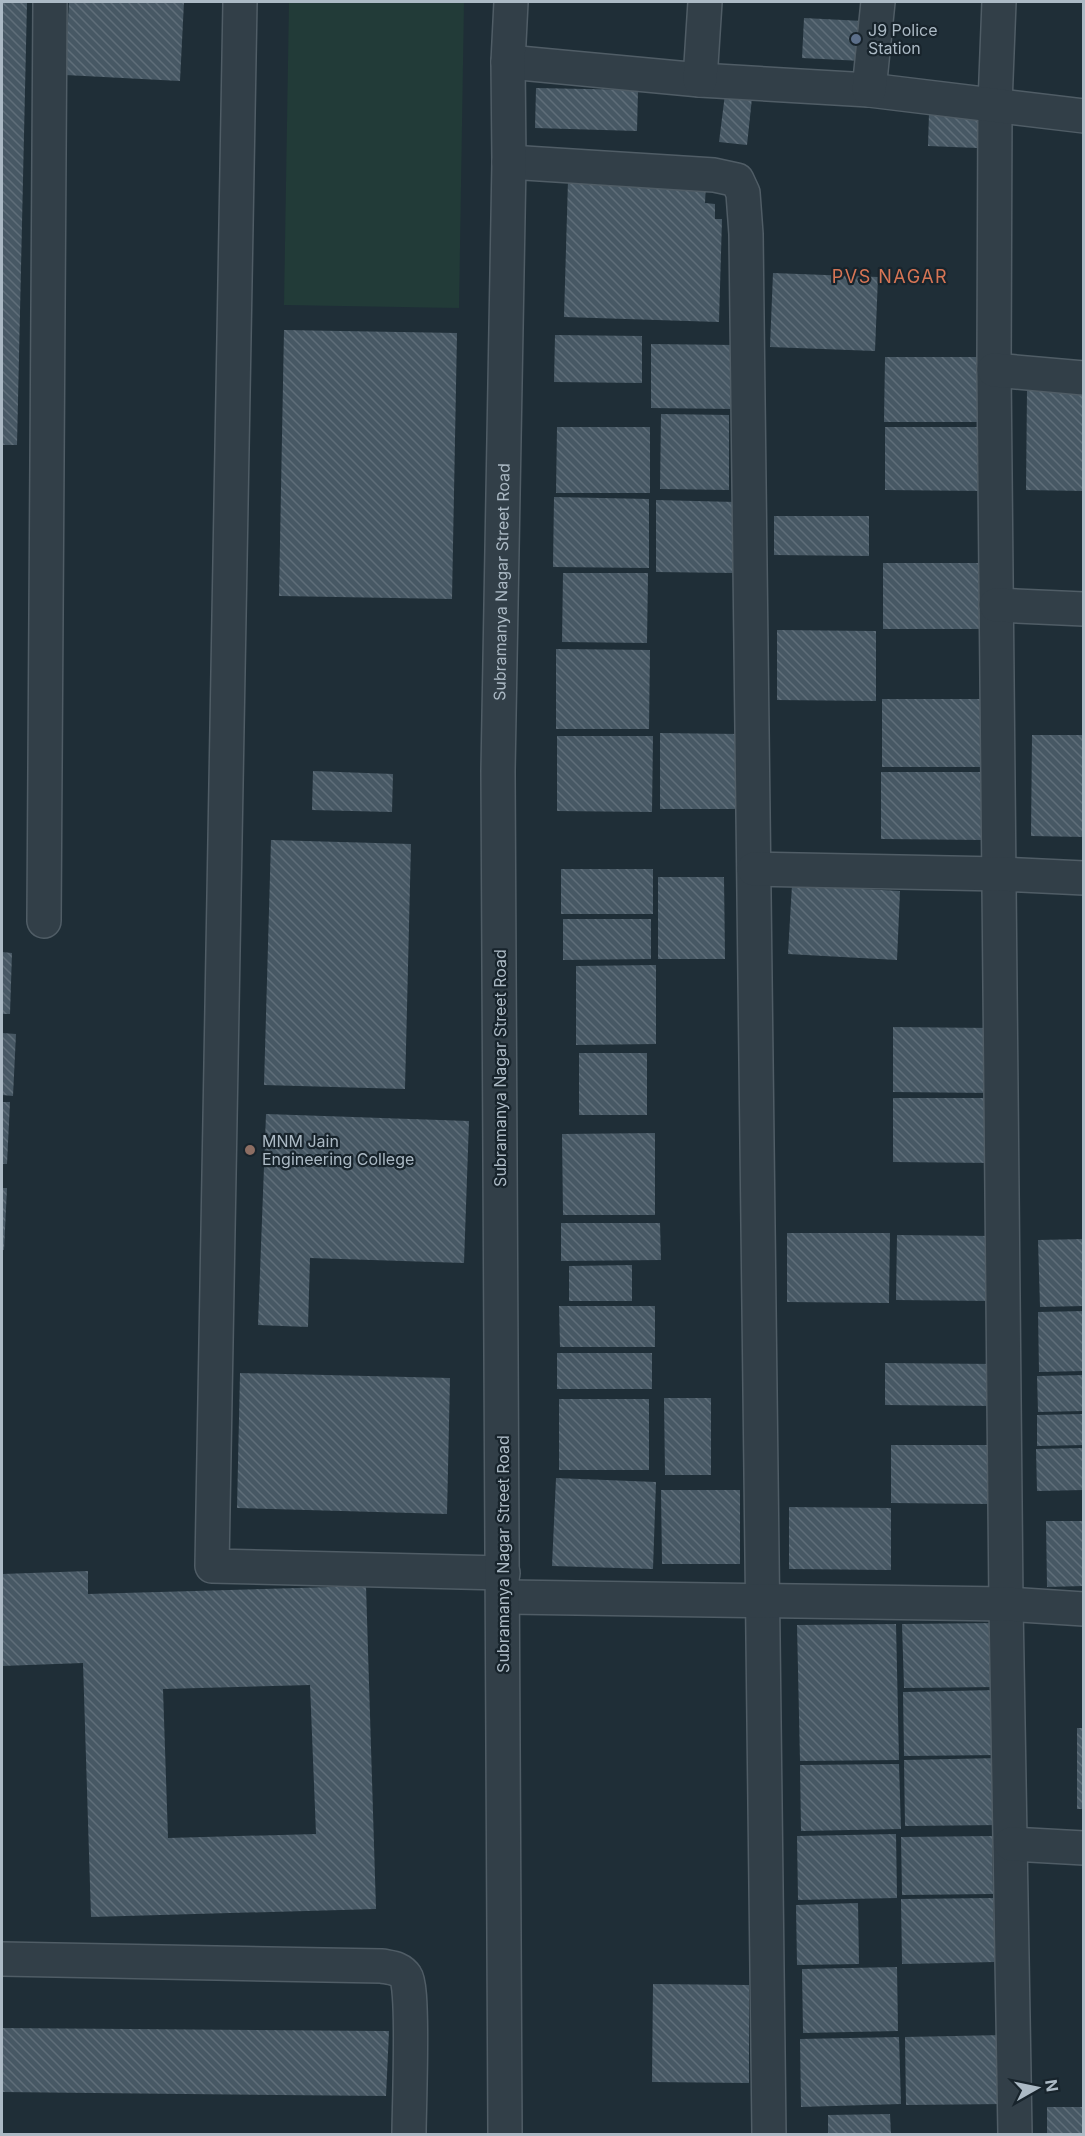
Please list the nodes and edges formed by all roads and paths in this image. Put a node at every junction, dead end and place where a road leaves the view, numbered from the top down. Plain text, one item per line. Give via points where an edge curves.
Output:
1 (50, 2) edge
2 (240, 2) edge
3 (511, 2) edge
4 (705, 2) edge
5 (878, 2) edge
6 (999, 2) edge
7 (508, 62) junction
8 (700, 80) junction
9 (869, 90) junction
10 (995, 104) junction
11 (1083, 116) edge
12 (510, 162) junction
13 (994, 370) junction
14 (1083, 378) edge
15 (996, 605) junction
16 (1083, 609) edge
17 (753, 869) junction
18 (1000, 874) junction
19 (1083, 878) edge
20 (44, 921) dead end
21 (503, 1585) junction
22 (763, 1600) junction
23 (1006, 1604) junction
24 (1083, 1609) edge
25 (1011, 1844) junction
26 (1083, 1848) edge
27 (2, 1959) edge
28 (409, 2134) edge
29 (505, 2134) edge
30 (769, 2134) edge
31 (1015, 2134) edge

1 - 20 street
2 - 21 street via 212,1566
3 - 7 street, Subramanya Nagar Street Road
4 - 8 street
5 - 9 street
6 - 10 street
7 - 8 street
7 - 12 street, Subramanya Nagar Street Road
8 - 9 street
9 - 10 street
10 - 11 street
10 - 13 street
12 - 17 street via 714,175 737,180 743,193
12 - 21 street, Subramanya Nagar Street Road via 498,771
13 - 14 street
13 - 15 street
15 - 16 street
15 - 18 street
17 - 18 street
17 - 22 street
18 - 19 street
18 - 23 street
21 - 22 street
21 - 29 street, Subramanya Nagar Street Road
22 - 23 street
22 - 30 street
23 - 24 street
23 - 25 street
25 - 26 street
25 - 31 street
27 - 28 street via 399,1969 408,1978 410,2003

